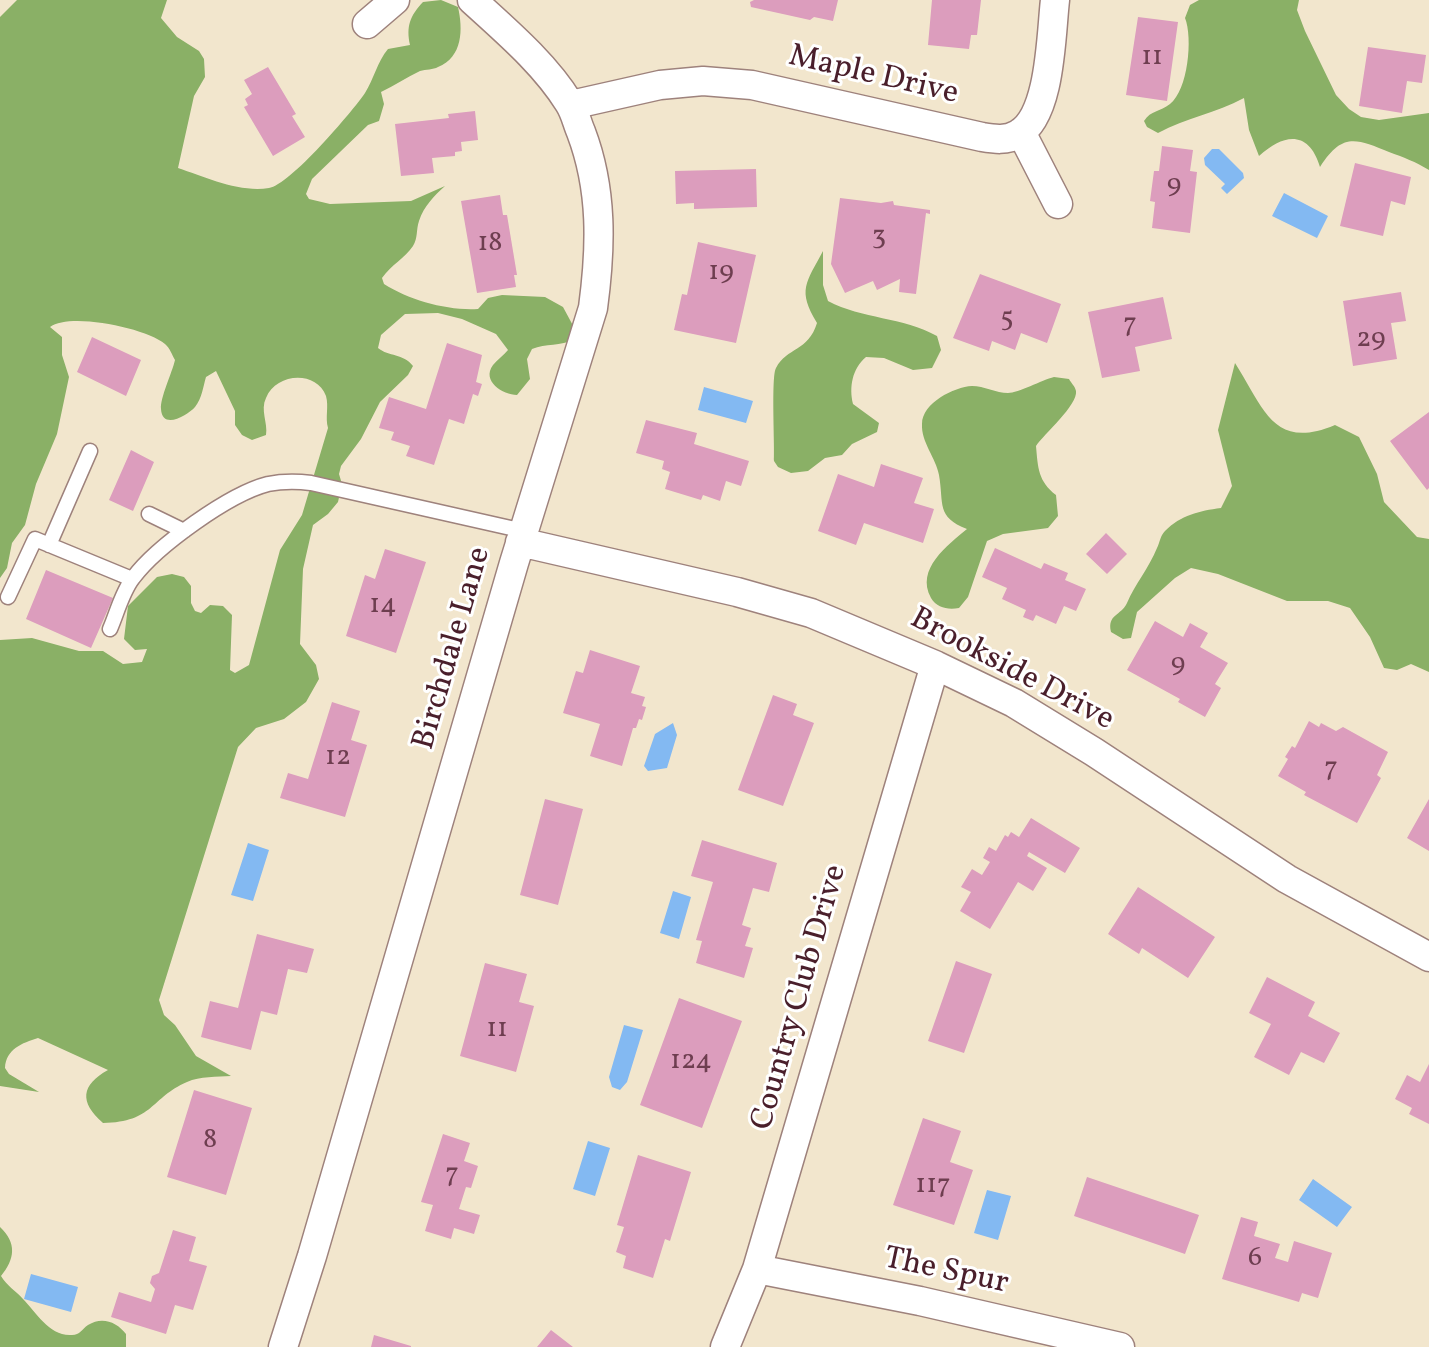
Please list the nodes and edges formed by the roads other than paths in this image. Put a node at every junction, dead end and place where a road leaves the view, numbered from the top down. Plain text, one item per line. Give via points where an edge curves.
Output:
1 (395, 0) edge
2 (472, 0) edge
3 (1055, 0) edge
4 (367, 24) dead end
5 (571, 105) junction
6 (1021, 132) junction
7 (1058, 204) dead end
8 (90, 451) dead end
9 (149, 514) dead end
10 (184, 531) junction
11 (522, 537) junction
12 (49, 545) junction
13 (132, 579) junction
14 (8, 597) dead end
15 (110, 629) dead end
16 (935, 665) junction
17 (1429, 957) edge
18 (757, 1269) junction
19 (283, 1347) edge
20 (725, 1347) edge
21 (1120, 1347) edge

1 - 4 street
2 - 5 street, Birchdale Lane
3 - 6 street via 1044,90 1036,113
5 - 6 street, Maple Drive via 703,81 752,85 990,138
5 - 11 street, Birchdale Lane via 595,187 599,264 593,308
6 - 7 street
8 - 12 lane
9 - 10 lane
10 - 11 lane via 243,494 288,481
10 - 13 lane
11 - 16 street, Brookside Drive via 796,609
11 - 19 street, Birchdale Lane
12 - 13 lane
12 - 14 lane via 35,539
13 - 15 lane
16 - 17 street, Brookside Drive via 1014,703 1287,879
16 - 18 street, Country Club Drive
18 - 20 street, Country Club Drive
18 - 21 street, The Spur

